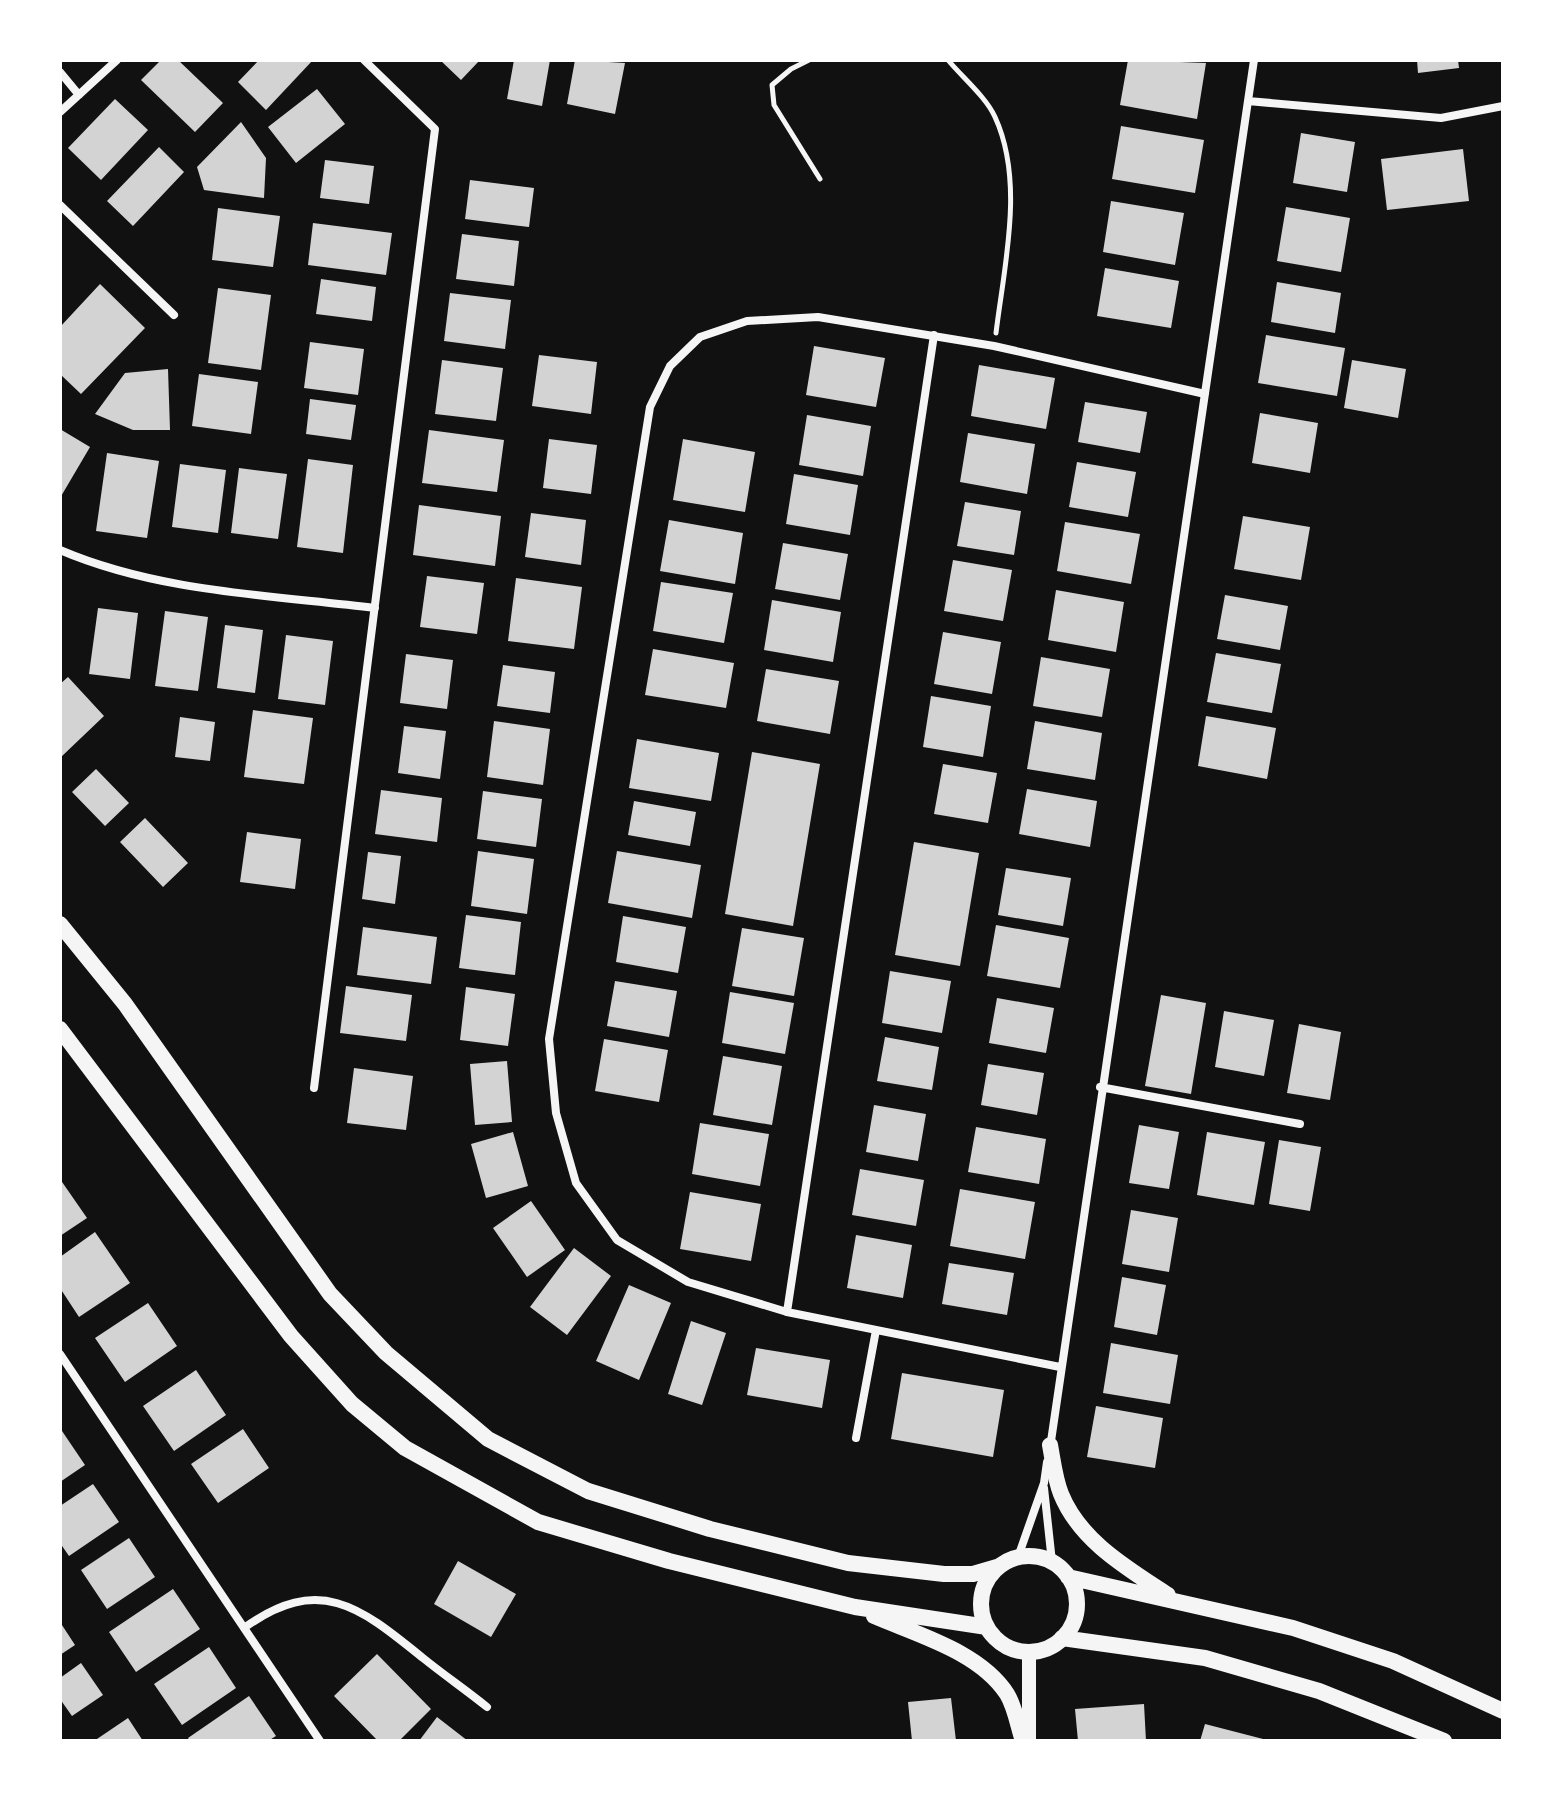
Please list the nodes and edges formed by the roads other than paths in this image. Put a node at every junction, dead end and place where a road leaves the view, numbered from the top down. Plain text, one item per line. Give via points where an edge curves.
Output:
1 (117, 60) edge
2 (364, 60) edge
3 (1254, 60) edge
4 (60, 72) edge
5 (79, 95) junction
6 (1248, 101) junction
7 (1503, 106) edge
8 (60, 112) edge
9 (60, 205) edge
10 (174, 315) dead end
11 (934, 335) junction
12 (1205, 394) junction
13 (60, 550) edge
14 (375, 608) junction
15 (60, 924) edge
16 (60, 1029) edge
17 (1100, 1087) junction
18 (314, 1088) dead end
19 (1300, 1124) dead end
20 (787, 1312) junction
21 (876, 1330) junction
22 (60, 1354) edge
23 (1060, 1367) junction
24 (856, 1438) dead end
25 (1050, 1445) junction
26 (1044, 1483) junction
27 (1018, 1557) junction
28 (1052, 1562) junction
29 (997, 1567) junction
30 (1068, 1577) junction
31 (1176, 1600) junction
32 (855, 1607) junction
33 (987, 1627) junction
34 (244, 1628) junction
35 (1062, 1638) junction
36 (1029, 1652) junction
37 (487, 1707) dead end
38 (1503, 1711) edge
39 (320, 1741) edge
40 (1023, 1741) edge
41 (1029, 1741) edge
42 (1444, 1741) edge

1 - 5 street
2 - 14 street via 435,129
3 - 6 street
4 - 5 street
5 - 8 street
6 - 7 street via 1441,118
6 - 12 street
9 - 10 street
11 - 12 street
11 - 20 street
11 - 20 street via 818,317 747,321 700,337 670,366 650,407 549,1039 556,1113 576,1183 617,1240 688,1282
12 - 17 street
13 - 14 street via 100,567 160,582
14 - 18 street
15 - 29 main road via 125,1004 330,1294 386,1353 488,1439 588,1491 710,1529 848,1563 944,1574
16 - 32 main road via 291,1336 352,1404 405,1448 538,1522
17 - 19 street
17 - 23 street
20 - 21 street
21 - 23 street
21 - 24 street
22 - 34 street
23 - 25 street
25 - 26 street
25 - 31 main road via 1060,1492 1074,1518 1095,1543
26 - 27 street
26 - 28 street
27 - 28 main road
27 - 29 main road
28 - 30 main road
29 - 33 main road via 981,1595
30 - 31 main road
30 - 35 main road via 1076,1602
31 - 38 main road via 1293,1628 1393,1661
32 - 33 main road
32 - 40 main road via 958,1653 987,1672 1007,1695
33 - 36 main road via 1004,1645
34 - 37 street via 271,1609 306,1599 334,1602 377,1619
34 - 39 street
35 - 36 main road
35 - 42 main road via 1205,1658 1319,1691
36 - 41 street

